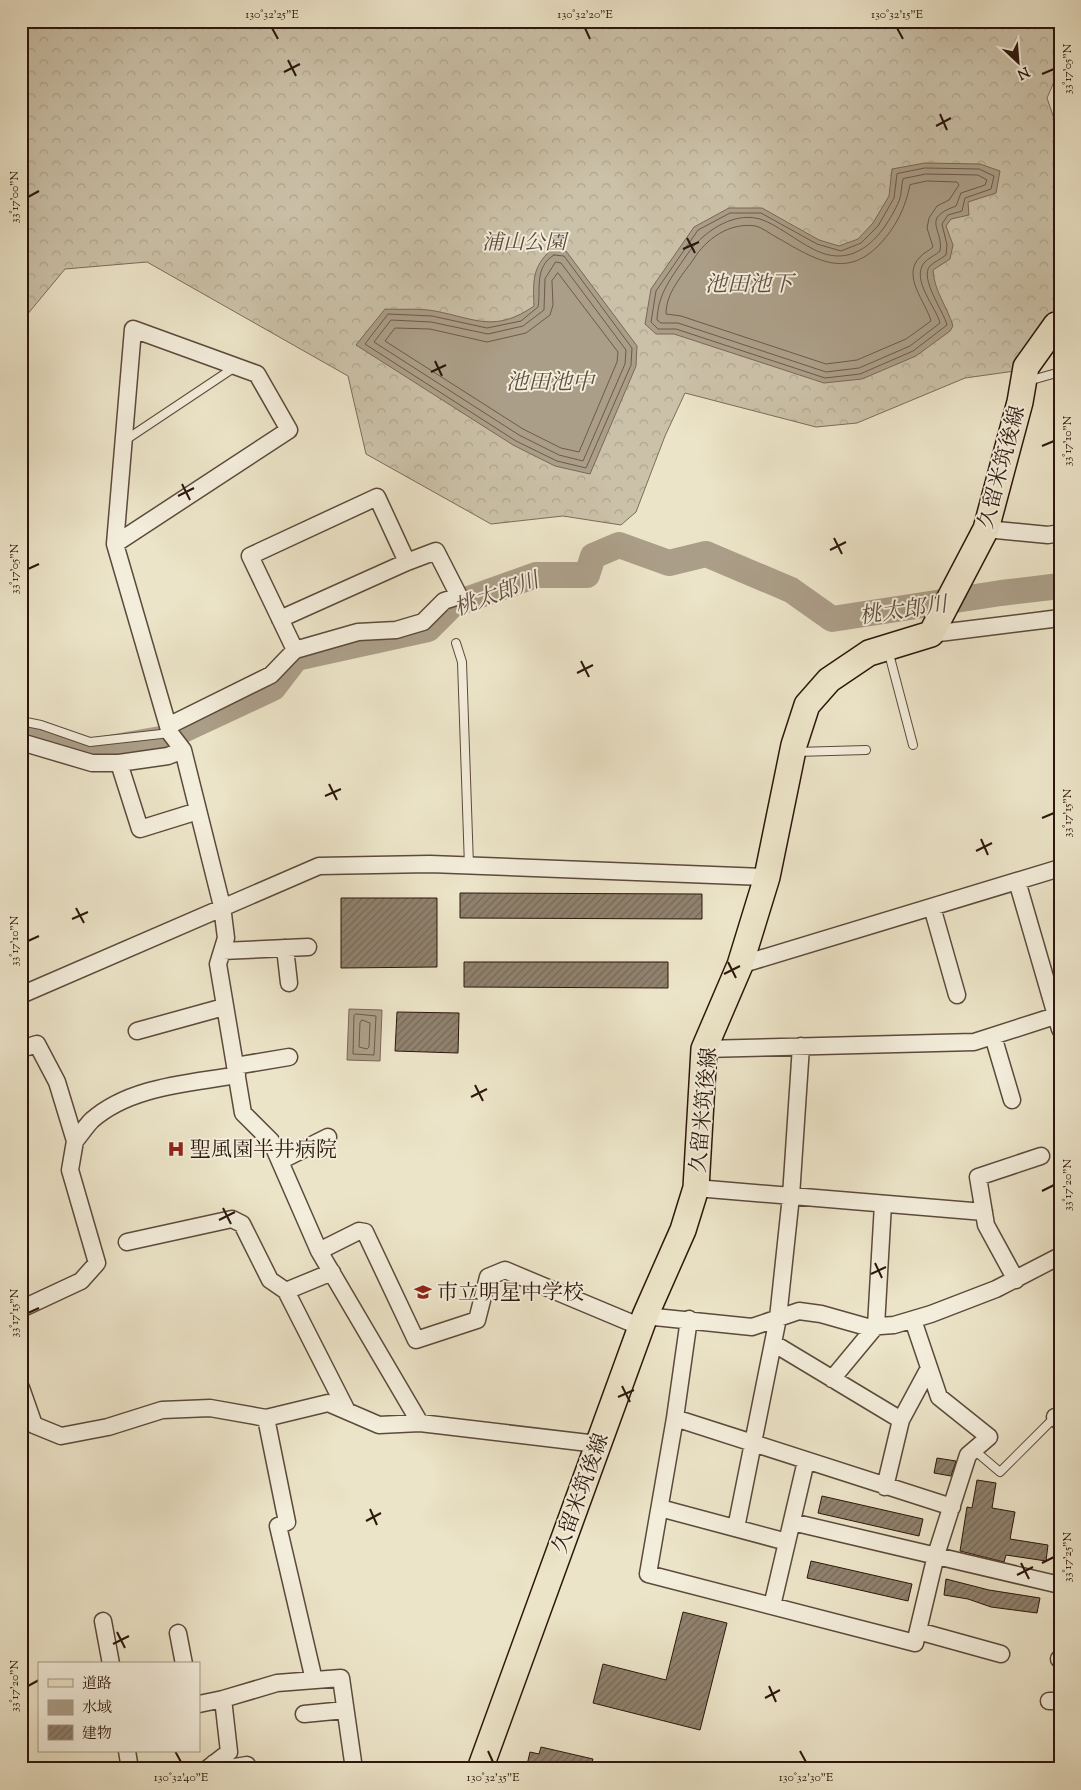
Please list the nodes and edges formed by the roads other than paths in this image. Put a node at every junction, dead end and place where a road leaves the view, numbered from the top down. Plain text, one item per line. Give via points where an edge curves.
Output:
1 (1058, 321) edge
2 (236, 366) junction
3 (1060, 372) edge
4 (1023, 382) junction
5 (124, 441) junction
6 (986, 529) junction
7 (1060, 533) edge
8 (115, 544) junction
9 (407, 562) junction
10 (1060, 618) edge
11 (280, 619) junction
12 (931, 634) junction
13 (456, 643) dead end
14 (887, 647) junction
15 (295, 650) junction
16 (21, 721) edge
17 (169, 730) junction
18 (21, 742) edge
19 (913, 745) dead end
20 (182, 750) junction
21 (866, 750) dead end
22 (792, 752) junction
23 (119, 763) junction
24 (198, 811) junction
25 (468, 866) junction
26 (1060, 868) edge
27 (768, 877) junction
28 (1017, 881) junction
29 (222, 906) junction
30 (932, 907) junction
31 (308, 947) dead end
32 (285, 948) junction
33 (222, 951) junction
34 (740, 965) junction
35 (289, 983) dead end
36 (21, 995) edge
37 (957, 995) dead end
38 (224, 1007) junction
39 (1057, 1022) edge
40 (137, 1031) dead end
41 (993, 1036) junction
42 (801, 1046) junction
43 (21, 1049) edge
44 (704, 1049) junction
45 (289, 1057) dead end
46 (236, 1071) junction
47 (1012, 1100) dead end
48 (328, 1137) dead end
49 (75, 1141) junction
50 (1041, 1156) dead end
51 (280, 1161) junction
52 (696, 1188) junction
53 (791, 1196) junction
54 (882, 1204) junction
55 (984, 1212) junction
56 (127, 1242) dead end
57 (319, 1251) junction
58 (1060, 1256) edge
59 (332, 1272) junction
60 (1016, 1280) junction
61 (286, 1291) junction
62 (21, 1309) edge
63 (778, 1318) junction
64 (689, 1320) junction
65 (913, 1320) junction
66 (643, 1321) junction
67 (876, 1326) junction
68 (773, 1343) junction
69 (929, 1368) junction
70 (832, 1379) junction
71 (21, 1388) edge
72 (347, 1411) junction
73 (1058, 1417) edge
74 (266, 1418) junction
75 (675, 1418) junction
76 (901, 1420) junction
77 (420, 1423) junction
78 (597, 1444) junction
79 (751, 1444) junction
80 (974, 1450) junction
81 (806, 1461) junction
82 (885, 1487) junction
83 (952, 1507) junction
84 (660, 1508) junction
85 (792, 1522) junction
86 (736, 1528) junction
87 (787, 1542) junction
88 (936, 1555) junction
89 (1060, 1585) edge
90 (772, 1606) junction
91 (103, 1621) dead end
92 (918, 1631) junction
93 (178, 1633) dead end
94 (1001, 1654) dead end
95 (111, 1662) edge
96 (184, 1662) edge
97 (314, 1680) junction
98 (223, 1699) junction
99 (200, 1704) edge
100 (345, 1710) junction
101 (304, 1714) dead end
102 (127, 1752) edge
103 (211, 1766) edge
104 (130, 1769) edge
105 (247, 1769) edge
106 (354, 1769) edge
107 (480, 1769) edge

1 - 4 main road, 久留米筑後線 via 1026,367
2 - 5 lane
2 - 5 street via 133,329
2 - 8 street via 257,374 289,430
3 - 4 lane
4 - 6 main road, 久留米筑後線
5 - 8 street
6 - 7 street via 1048,535
6 - 12 main road, 久留米筑後線
8 - 17 street
9 - 11 street
9 - 11 street via 377,497 250,556
9 - 15 street via 436,551 459,596 444,601 423,622 396,630 358,632
10 - 12 street
11 - 15 street
12 - 14 main road, 久留米筑後線
13 - 25 lane via 462,662
14 - 19 lane
14 - 22 main road, 久留米筑後線 via 869,653 829,680 807,705
15 - 17 street via 272,675
16 - 17 lane via 90,742
17 - 20 street
18 - 23 street via 92,763
20 - 23 street via 168,756
20 - 24 street
21 - 22 lane
22 - 27 main road, 久留米筑後線
23 - 24 street via 140,828
24 - 29 street
25 - 27 street
25 - 29 street via 319,866
26 - 28 street
27 - 34 main road, 久留米筑後線
28 - 30 street
28 - 39 street
29 - 33 street via 226,938
29 - 36 street
30 - 34 street
30 - 37 street
31 - 32 street
32 - 33 street
32 - 35 street
33 - 38 street via 218,964
34 - 44 main road, 久留米筑後線
38 - 40 street
38 - 46 street
39 - 41 street
41 - 42 street via 974,1042
41 - 47 street
42 - 44 street
42 - 53 street
43 - 49 street via 37,1044 57,1082
44 - 52 main road, 久留米筑後線
45 - 46 street
46 - 49 street via 140,1093 90,1121
46 - 51 street via 243,1113 271,1140
48 - 51 street
49 - 62 street via 70,1170 97,1263 81,1281
50 - 55 street via 978,1177
51 - 57 street
52 - 53 street
52 - 66 main road, 久留米筑後線 via 683,1230
53 - 54 street
53 - 63 street
54 - 55 street
54 - 67 street
55 - 60 street via 986,1225
56 - 61 street via 232,1219 242,1224 270,1280
57 - 59 street
57 - 66 street via 359,1231 365,1232 416,1340 477,1320 488,1277 505,1270
58 - 60 street
59 - 61 street
59 - 77 street
60 - 65 street
61 - 72 street
63 - 64 street via 752,1327
63 - 67 street via 799,1311
63 - 68 street
64 - 66 street
64 - 75 street
65 - 67 street
65 - 69 street
66 - 78 main road, 久留米筑後線
67 - 70 street
68 - 70 street
68 - 79 street
69 - 76 street
69 - 80 street via 939,1397 989,1437
70 - 76 street
71 - 74 street via 34,1425 61,1436 108,1427 162,1410 210,1408
72 - 74 street via 328,1402
72 - 77 street via 379,1425
73 - 80 lane via 1000,1472
74 - 97 street via 287,1522 278,1526
75 - 79 street
75 - 84 street
76 - 82 street
77 - 78 street
78 - 107 main road, 久留米筑後線
79 - 81 street
79 - 86 street
80 - 83 street via 968,1455
81 - 82 street
81 - 85 street
82 - 83 street
83 - 88 street
84 - 86 street
84 - 90 street via 648,1574
85 - 87 street
85 - 88 street
86 - 87 street
87 - 90 street
88 - 89 street
88 - 92 street
90 - 92 street via 915,1643
91 - 95 street
92 - 94 street
93 - 96 street
97 - 98 street via 277,1683
97 - 100 street via 341,1678
98 - 99 street
98 - 103 street via 228,1752
100 - 101 street
100 - 106 street
102 - 104 street
103 - 105 street via 246,1765

